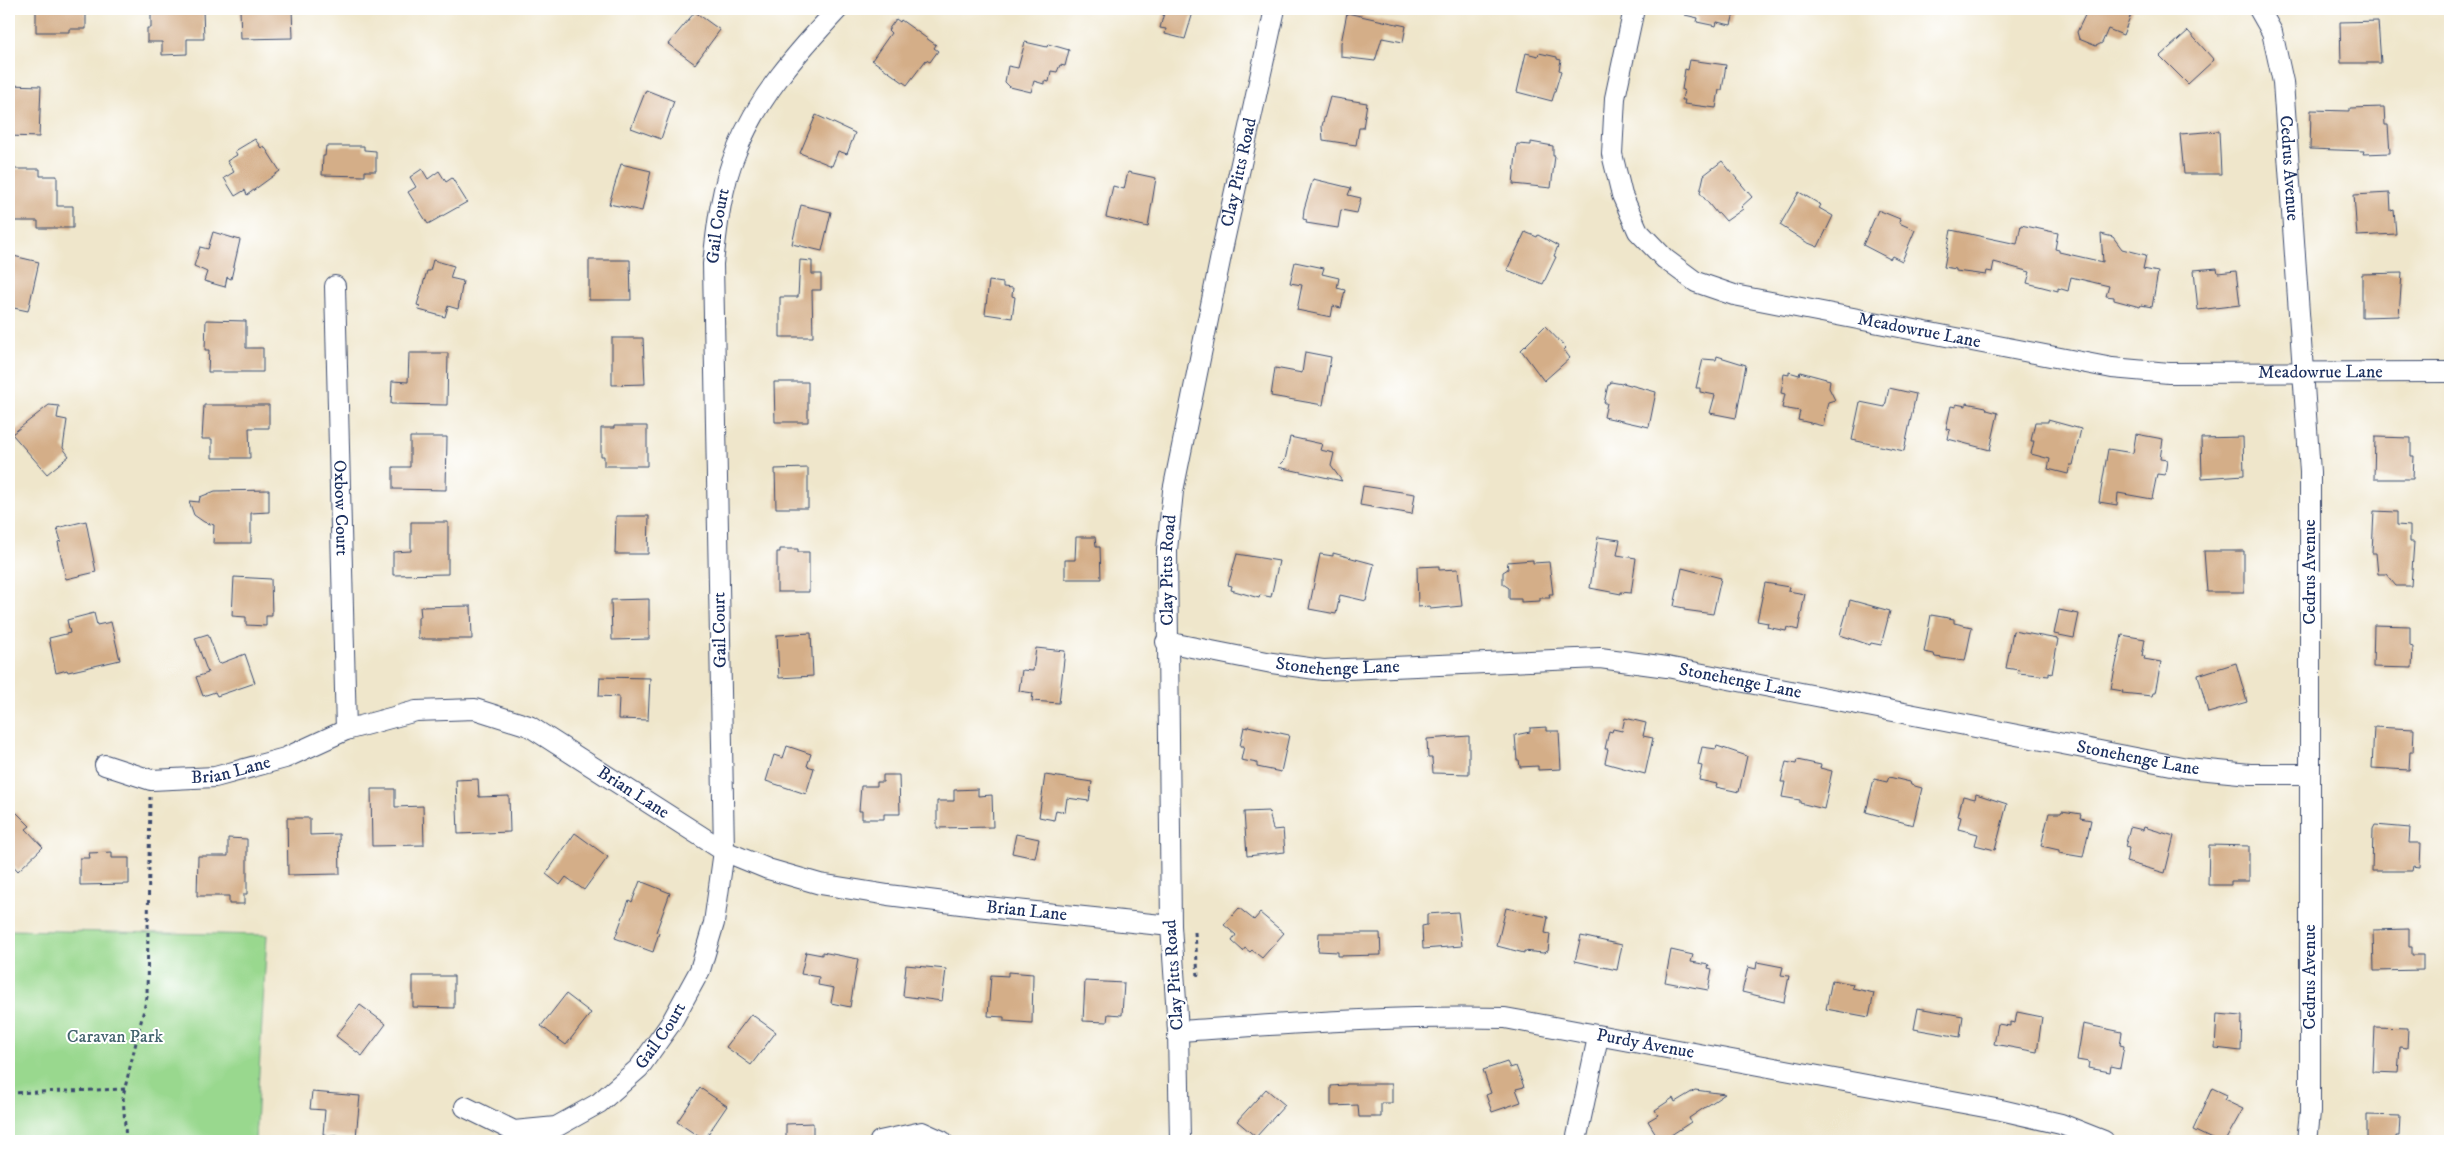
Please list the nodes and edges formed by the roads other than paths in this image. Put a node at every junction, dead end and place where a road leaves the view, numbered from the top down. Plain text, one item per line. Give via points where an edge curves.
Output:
1 (838, 9) edge
2 (1275, 9) edge
3 (1634, 9) edge
4 (2259, 9) edge
5 (335, 286) dead end
6 (2303, 372) junction
7 (2450, 372) edge
8 (1166, 642) junction
9 (346, 730) junction
10 (105, 765) dead end
11 (2310, 774) junction
12 (724, 851) junction
13 (1171, 926) junction
14 (1178, 1031) junction
15 (1598, 1037) junction
16 (465, 1107) dead end
17 (880, 1141) edge
18 (942, 1141) edge
19 (1180, 1141) edge
20 (1576, 1141) edge
21 (2104, 1141) edge
22 (2307, 1141) edge

1 - 12 street, Gail Court via 786,66 760,106 735,152 719,212 713,264
2 - 8 street, Clay Pitts Road via 1173,491 1167,550
3 - 6 street, Meadowrue Lane via 1615,98 1612,154 1622,195 1638,231 1665,259 1696,282 1734,295 2112,368 2169,373
4 - 6 street, Cedrus Avenue via 2272,32 2283,82
5 - 9 street, Oxbow Court
6 - 7 street, Meadowrue Lane
6 - 11 street, Cedrus Avenue via 2310,472
8 - 11 street, Stonehenge Lane via 1323,670 1600,658 1667,667 2186,768 2250,774
8 - 13 street, Clay Pitts Road
9 - 10 street, Brian Lane via 285,758 215,778 151,780
9 - 12 street, Brian Lane via 416,711 476,709 529,726
11 - 22 street, Cedrus Avenue via 2310,1112
12 - 13 street, Brian Lane via 768,869 820,884 977,906
12 - 16 street, Gail Court via 714,924 700,970 671,1023 639,1068 599,1103 556,1127 514,1131
13 - 14 street, Clay Pitts Road
14 - 15 street, Purdy Avenue via 1442,1016 1505,1018
14 - 19 street, Clay Pitts Road
15 - 20 street
15 - 21 street, Purdy Avenue via 2001,1110 2061,1124
17 - 18 street via 922,1132

